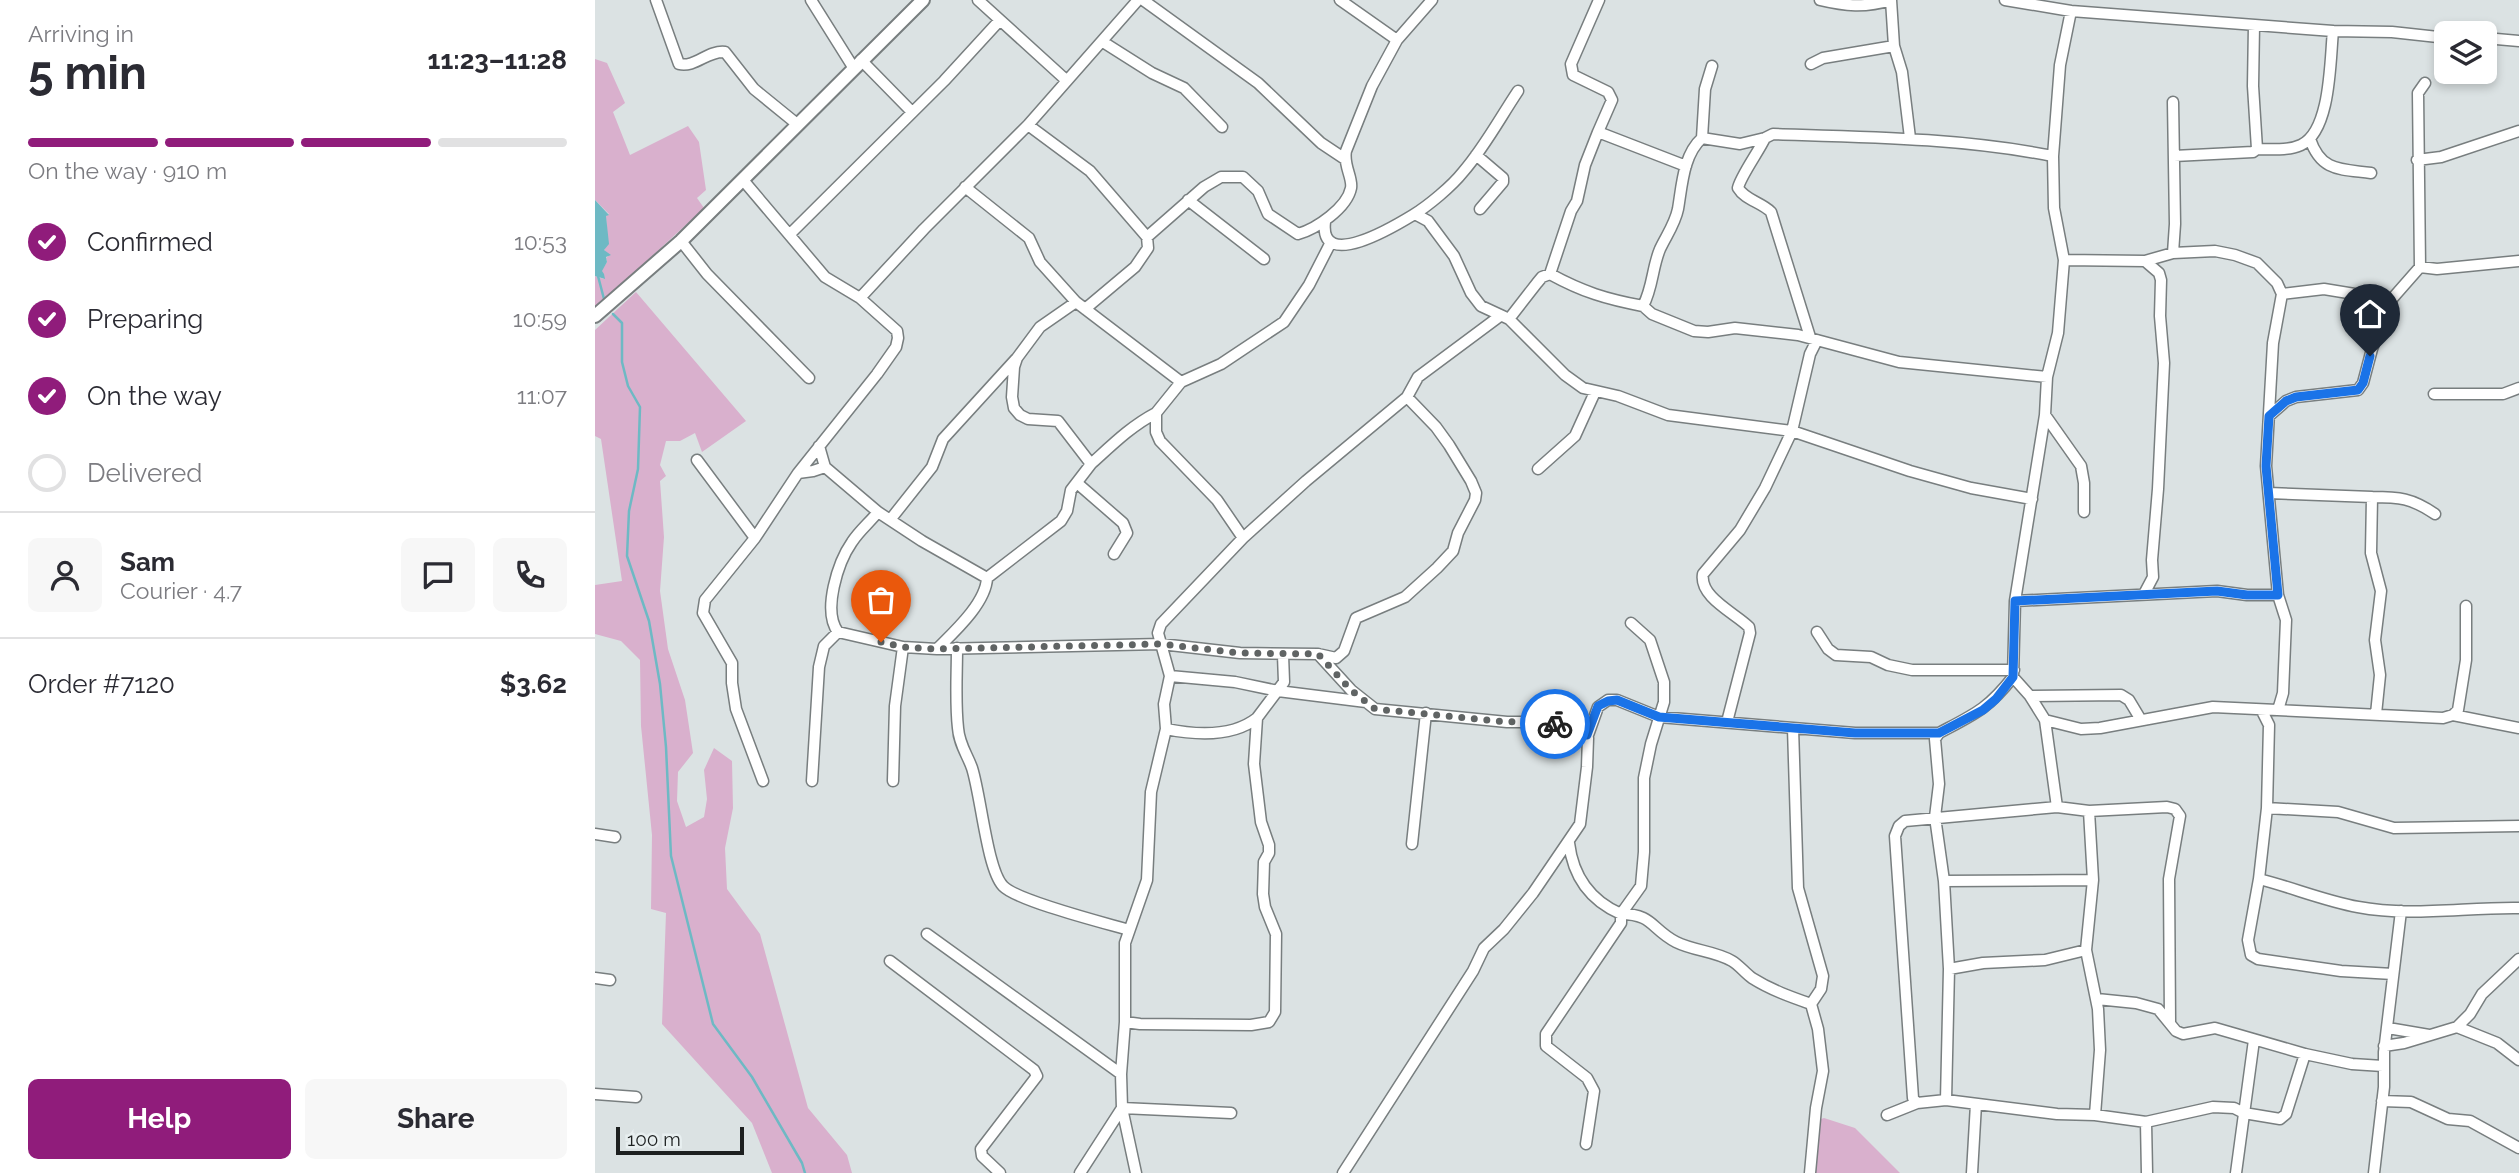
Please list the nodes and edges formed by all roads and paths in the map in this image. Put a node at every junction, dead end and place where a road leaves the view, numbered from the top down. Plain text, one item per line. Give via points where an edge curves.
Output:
1 (656, 0) edge
2 (811, 0) edge
3 (923, 0) edge
4 (978, 0) edge
5 (1340, 0) edge
6 (1432, 0) edge
7 (1820, 0) edge
8 (1891, 0) edge
9 (2005, 0) edge
10 (1137, 1) edge
11 (1598, 1) edge
12 (2071, 12) junction
13 (1000, 20) junction
14 (2254, 25) junction
15 (2333, 31) junction
16 (2434, 37) edge
17 (2497, 39) edge
18 (1397, 40) junction
19 (2519, 41) edge
20 (1103, 42) junction
21 (1894, 46) junction
22 (857, 64) junction
23 (1811, 64) dead end
24 (1712, 66) dead end
25 (1066, 80) junction
26 (2425, 83) dead end
27 (1518, 91) dead end
28 (2173, 102) dead end
29 (912, 112) junction
30 (797, 124) junction
31 (1028, 125) junction
32 (1221, 127) dead end
33 (2519, 131) edge
34 (1598, 132) junction
35 (1702, 138) junction
36 (1765, 138) junction
37 (1910, 138) junction
38 (2310, 138) junction
39 (2257, 149) junction
40 (1476, 155) junction
41 (2053, 156) junction
42 (2174, 156) junction
43 (1345, 159) junction
44 (2417, 160) junction
45 (1686, 166) junction
46 (2371, 173) dead end
47 (743, 180) junction
48 (965, 187) junction
49 (1188, 200) junction
50 (1480, 209) dead end
51 (1415, 214) junction
52 (1325, 222) junction
53 (790, 234) junction
54 (1147, 237) junction
55 (681, 241) junction
56 (1330, 244) junction
57 (2173, 253) junction
58 (1264, 259) dead end
59 (2064, 260) junction
60 (2145, 261) junction
61 (2519, 261) edge
62 (2420, 267) junction
63 (1550, 274) junction
64 (2282, 294) junction
65 (860, 298) junction
66 (2391, 300) junction
67 (1076, 302) junction
68 (1643, 306) junction
69 (1084, 309) junction
70 (595, 316) edge
71 (1505, 318) junction
72 (1813, 338) junction
73 (1017, 358) junction
74 (2047, 377) junction
75 (809, 378) dead end
76 (1181, 382) junction
77 (2519, 388) edge
78 (1595, 392) junction
79 (2434, 394) dead end
80 (1407, 397) junction
81 (1156, 413) junction
82 (2045, 415) junction
83 (2269, 416) junction
84 (1792, 431) junction
85 (819, 446) junction
86 (697, 460) dead end
87 (1091, 464) junction
88 (825, 467) junction
89 (1538, 470) dead end
90 (797, 473) junction
91 (1077, 483) junction
92 (2269, 493) junction
93 (2372, 497) junction
94 (2032, 499) junction
95 (878, 512) junction
96 (2084, 512) dead end
97 (2435, 514) dead end
98 (890, 520) junction
99 (755, 538) junction
100 (1243, 538) junction
101 (1114, 554) dead end
102 (987, 578) junction
103 (2153, 578) junction
104 (2167, 592) junction
105 (2144, 594) junction
106 (2278, 595) junction
107 (2015, 601) junction
108 (2466, 606) dead end
109 (1631, 623) dead end
110 (838, 632) junction
111 (1817, 632) dead end
112 (1161, 644) junction
113 (903, 647) junction
114 (957, 648) junction
115 (937, 649) junction
116 (1318, 654) junction
117 (1283, 655) junction
118 (2013, 673) junction
119 (1170, 676) junction
120 (1278, 691) junction
121 (2030, 696) junction
122 (1366, 702) junction
123 (2262, 710) junction
124 (2278, 710) junction
125 (1426, 713) junction
126 (2376, 714) junction
127 (2453, 715) junction
128 (1659, 717) junction
129 (1257, 718) junction
130 (2045, 720) junction
131 (2141, 720) junction
132 (1727, 722) junction
133 (1793, 728) junction
134 (2519, 728) edge
135 (1166, 729) junction
136 (1939, 733) junction
137 (1587, 735) junction
138 (763, 781) dead end
139 (812, 781) dead end
140 (893, 781) dead end
141 (2057, 807) junction
142 (2267, 808) junction
143 (2089, 811) junction
144 (1935, 817) junction
145 (2519, 826) edge
146 (595, 834) edge
147 (615, 837) dead end
148 (1569, 843) junction
149 (1412, 845) dead end
150 (2259, 879) junction
151 (2093, 880) junction
152 (1944, 881) junction
153 (2519, 908) edge
154 (2401, 911) junction
155 (1621, 914) junction
156 (1129, 930) junction
157 (927, 934) dead end
158 (2086, 950) junction
159 (2519, 959) edge
160 (890, 961) dead end
161 (1948, 969) junction
162 (2393, 974) junction
163 (595, 978) edge
164 (610, 980) dead end
165 (2097, 999) junction
166 (1811, 1004) junction
167 (1125, 1022) junction
168 (2171, 1022) junction
169 (2457, 1027) junction
170 (2388, 1028) junction
171 (2430, 1035) junction
172 (2254, 1040) junction
173 (2385, 1046) junction
174 (2305, 1054) junction
175 (2519, 1060) edge
176 (2383, 1066) junction
177 (1121, 1073) junction
178 (595, 1094) edge
179 (636, 1097) dead end
180 (1946, 1100) junction
181 (2382, 1101) junction
182 (1917, 1103) junction
183 (1976, 1104) junction
184 (1122, 1108) junction
185 (1231, 1113) dead end
186 (2243, 1113) junction
187 (1887, 1115) dead end
188 (2095, 1115) junction
189 (2146, 1122) junction
190 (1586, 1144) dead end
191 (2519, 1148) edge
192 (1000, 1173) edge
193 (1080, 1173) edge
194 (1136, 1173) edge
195 (1343, 1173) edge
196 (1810, 1173) edge
197 (1972, 1173) edge
198 (2147, 1173) edge
199 (2236, 1173) edge
200 (2374, 1173) edge

1 - 30 street via 679,64 725,52 754,89
2 - 22 street
3 - 22 street
4 - 13 street
5 - 18 street
6 - 18 street
7 - 8 street via 1846,6
8 - 21 street
9 - 12 street
10 - 20 street
10 - 43 street via 1258,83 1321,143
11 - 34 street via 1571,64 1573,75 1608,92 1612,100
12 - 14 street
12 - 41 street via 2060,65
13 - 25 street
13 - 29 street
14 - 15 street
14 - 39 street
15 - 16 street
15 - 38 street via 2324,112
17 - 19 street
18 - 43 street via 1372,86
20 - 25 street
20 - 32 street via 1152,74 1184,88
21 - 23 street
21 - 37 street
22 - 29 street
22 - 30 street
24 - 35 street via 1705,89
25 - 31 street
26 - 44 street via 2417,93
27 - 40 street
28 - 42 street
29 - 53 street
30 - 47 street
31 - 48 street
31 - 54 street via 1090,172
33 - 44 street via 2441,157
34 - 45 street
34 - 63 street
35 - 36 street via 1739,144
35 - 45 street
36 - 37 street via 1773,134
36 - 72 street via 1738,188 1771,212
37 - 41 street
38 - 39 street via 2284,149
38 - 46 street via 2325,164
39 - 42 street
40 - 50 street via 1503,178
40 - 51 street via 1462,175
41 - 59 street via 2053,208
42 - 57 street
43 - 52 street via 1351,188
44 - 62 street
45 - 68 street via 1678,211
47 - 53 street
47 - 55 street
48 - 65 street
48 - 67 street via 1029,238 1040,262
49 - 52 street via 1221,177 1243,177 1258,191 1268,214 1298,234
49 - 54 street
49 - 58 street
51 - 56 street via 1348,245
51 - 71 street via 1428,221 1454,256 1481,306
52 - 56 street
53 - 65 street via 825,277
54 - 69 street via 1148,248 1135,267
55 - 70 street
55 - 75 street via 707,274
56 - 76 street via 1284,322 1221,364
57 - 60 street
57 - 64 street via 2215,251 2248,259 2277,283
59 - 60 street
59 - 74 street via 2058,333
60 - 103 street via 2161,280 2164,363
61 - 62 street
62 - 66 street
63 - 68 street via 1600,298
63 - 71 street
64 - 66 street via 2324,289
64 - 83 street via 2273,343
65 - 85 street via 897,331 897,347
66 - 83 street via 2358,390 2296,397
67 - 69 street
67 - 73 street via 1041,327
68 - 72 street via 1694,331 1735,328
69 - 76 street
71 - 78 street via 1565,375
71 - 80 street via 1418,377
72 - 74 street via 1899,362
72 - 84 street
73 - 87 street via 1011,397 1014,408 1028,419 1058,421
73 - 98 street via 943,439 932,467
74 - 82 street
76 - 81 street
77 - 79 street via 2503,394
78 - 84 street via 1668,415
78 - 89 street via 1571,441
80 - 100 street
80 - 116 street via 1448,445 1471,481 1475,500 1454,551 1437,568 1405,597 1356,618 1344,651 1336,658
81 - 87 street via 1123,434
81 - 100 street via 1160,441 1217,500
82 - 94 street
82 - 96 street via 2081,466
83 - 92 street
84 - 94 street via 1910,471
84 - 132 street via 1740,530 1703,575 1706,592 1749,627 1750,633
85 - 88 street
85 - 90 street
86 - 99 street
87 - 91 street
88 - 90 street
88 - 95 street
90 - 99 street
91 - 101 street via 1127,529
91 - 102 street via 1061,522
92 - 93 street
92 - 106 street
93 - 97 street via 2400,497
93 - 126 street via 2371,553 2381,591 2375,640 2380,675
94 - 107 street
95 - 98 street
95 - 110 street via 851,543 839,568 831,609
98 - 102 street
99 - 138 street via 705,600 703,612 731,663 737,709
100 - 112 street via 1165,617 1158,633
102 - 115 street via 987,587 972,610
103 - 104 street
103 - 105 street
104 - 105 street
104 - 106 street
105 - 107 street
106 - 124 street via 2285,620 2283,692
107 - 118 street
108 - 127 street via 2466,660 2460,702
109 - 128 street via 1650,640 1664,682
110 - 113 street
110 - 139 street via 824,646 819,667
111 - 118 street via 1836,655 1871,657 1912,670
112 - 114 street
112 - 117 street
112 - 119 street
113 - 115 street
113 - 140 street via 895,706
114 - 115 street
114 - 156 street via 962,750 980,799 992,866 1004,887 1024,898
116 - 117 street
116 - 122 street
117 - 120 street via 1285,682
118 - 121 street
118 - 136 street via 1983,710
119 - 120 street
119 - 135 street via 1164,704
120 - 122 street
120 - 129 street
121 - 130 street
121 - 131 street via 2121,695
122 - 125 street via 1375,709
123 - 124 street
123 - 131 street via 2213,707
123 - 142 street via 2269,725
124 - 126 street
125 - 137 street via 1545,722 1582,729
125 - 149 street
126 - 127 street
127 - 134 street
128 - 132 street
128 - 137 street via 1617,700 1608,701 1598,706
128 - 155 street via 1644,778 1641,886
129 - 135 street via 1235,731
129 - 167 street via 1254,764 1261,822 1269,845 1263,894 1276,934 1275,1012 1269,1022 1251,1025
130 - 131 street via 2081,729
130 - 141 street
132 - 133 street
133 - 136 street
133 - 166 street via 1798,888 1823,976
135 - 156 street via 1150,792 1147,880
136 - 144 street via 1935,739 1939,784
137 - 148 street via 1582,813
141 - 143 street
141 - 144 street
142 - 145 street via 2339,812 2395,828
142 - 150 street
143 - 151 street
143 - 168 street via 2167,807 2180,816 2169,879
144 - 152 street
144 - 182 street via 1905,821 1895,836 1913,1098
146 - 147 street
148 - 155 street via 1582,884 1602,905
148 - 195 street via 1504,929 1484,947
150 - 154 street via 2358,907
150 - 162 street via 2248,940 2251,955 2314,968
151 - 152 street
151 - 158 street
152 - 161 street
153 - 154 street
154 - 162 street
155 - 166 street via 1637,914 1679,944 1720,955 1778,992
155 - 190 street via 1621,923 1546,1034 1545,1045 1587,1078 1594,1091
156 - 167 street
157 - 177 street
158 - 161 street via 2045,960
158 - 165 street
159 - 169 street
160 - 192 street via 1034,1070 1037,1076 981,1149 982,1156
161 - 180 street
162 - 170 street
163 - 164 street
165 - 168 street via 2158,1009
165 - 188 street via 2100,1049
166 - 196 street via 1823,1071
167 - 177 street
168 - 172 street via 2183,1034 2215,1028
169 - 171 street
169 - 175 street via 2497,1043
170 - 171 street
170 - 173 street
171 - 173 street
172 - 174 street
172 - 186 street
173 - 176 street
174 - 176 street
174 - 186 street via 2287,1114 2280,1119
176 - 181 street
177 - 184 street
178 - 179 street
180 - 182 street
180 - 183 street
181 - 191 street via 2411,1102 2448,1118 2470,1121
181 - 200 street
182 - 187 street
183 - 188 street
183 - 197 street
184 - 185 street
184 - 193 street
184 - 194 street
186 - 189 street via 2213,1107
186 - 199 street
188 - 189 street
189 - 198 street

